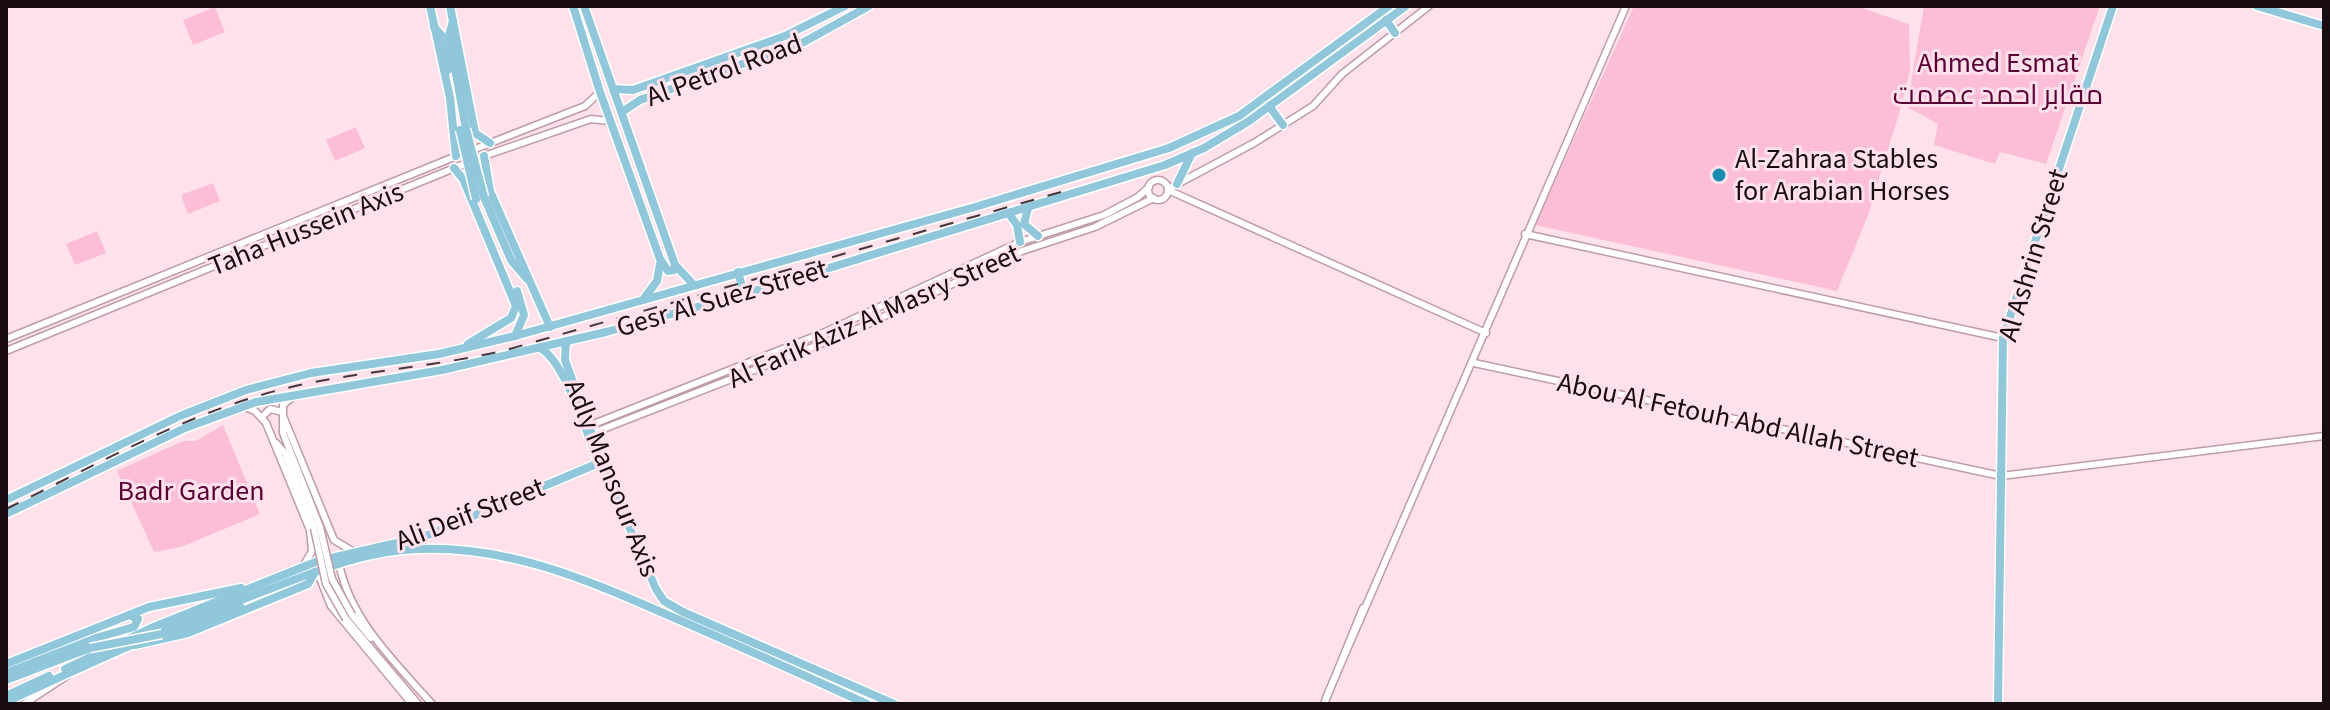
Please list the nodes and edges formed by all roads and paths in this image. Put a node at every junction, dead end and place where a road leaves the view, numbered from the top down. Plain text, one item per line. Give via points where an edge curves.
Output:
1 (430, 6) edge
2 (450, 6) edge
3 (573, 6) edge
4 (584, 6) edge
5 (845, 6) edge
6 (869, 6) edge
7 (1389, 6) edge
8 (1406, 6) edge
9 (1429, 6) edge
10 (1626, 6) edge
11 (2113, 6) edge
12 (2257, 6) edge
13 (1386, 20) junction
14 (2324, 26) edge
15 (1395, 33) junction
16 (785, 36) junction
17 (790, 47) junction
18 (613, 89) junction
19 (633, 90) junction
20 (600, 92) junction
21 (635, 102) junction
22 (585, 106) junction
23 (1269, 106) junction
24 (622, 112) junction
25 (591, 119) junction
26 (610, 121) junction
27 (1283, 125) junction
28 (465, 132) junction
29 (490, 143) junction
30 (1192, 153) junction
31 (456, 156) junction
32 (484, 156) junction
33 (454, 168) junction
34 (1151, 169) junction
35 (1084, 173) junction
36 (486, 176) junction
37 (1064, 178) junction
38 (1152, 183) junction
39 (465, 184) junction
40 (1177, 184) junction
41 (1088, 189) junction
42 (1168, 189) junction
43 (1071, 195) junction
44 (480, 198) junction
45 (1154, 198) junction
46 (1163, 198) junction
47 (1201, 207) junction
48 (1028, 208) junction
49 (1009, 214) junction
50 (1525, 234) junction
51 (1038, 236) junction
52 (1020, 242) junction
53 (209, 256) junction
54 (660, 259) junction
55 (675, 265) junction
56 (214, 267) junction
57 (738, 272) junction
58 (531, 282) junction
59 (693, 284) junction
60 (744, 294) junction
61 (516, 296) junction
62 (643, 299) junction
63 (868, 313) junction
64 (872, 322) junction
65 (550, 327) junction
66 (1485, 332) junction
67 (515, 336) junction
68 (2003, 338) junction
69 (6, 339) edge
70 (566, 341) junction
71 (539, 348) junction
72 (460, 349) junction
73 (6, 351) edge
74 (564, 356) junction
75 (554, 360) junction
76 (752, 362) junction
77 (1474, 363) junction
78 (755, 370) junction
79 (308, 390) junction
80 (243, 406) junction
81 (282, 414) junction
82 (262, 417) junction
83 (608, 423) junction
84 (592, 429) junction
85 (146, 433) junction
86 (2324, 436) edge
87 (273, 440) junction
88 (151, 444) junction
89 (584, 470) junction
90 (607, 476) junction
91 (2001, 476) junction
92 (6, 500) edge
93 (6, 514) edge
94 (317, 527) junction
95 (334, 540) junction
96 (313, 544) junction
97 (416, 544) junction
98 (354, 552) junction
99 (339, 564) junction
100 (301, 568) junction
101 (315, 572) junction
102 (258, 585) junction
103 (656, 589) junction
104 (345, 590) junction
105 (326, 598) junction
106 (670, 605) junction
107 (647, 606) junction
108 (664, 614) junction
109 (129, 615) junction
110 (349, 617) junction
111 (99, 637) junction
112 (106, 650) junction
113 (6, 664) edge
114 (70, 672) junction
115 (6, 673) edge
116 (6, 680) edge
117 (6, 696) edge
118 (1325, 701) edge
119 (6, 702) edge
120 (24, 704) edge
121 (412, 704) edge
122 (418, 704) edge
123 (430, 704) edge
124 (867, 704) edge
125 (894, 704) edge
126 (1998, 704) edge

1 - 28 main road
2 - 28 main road via 453,21 448,32
3 - 20 main road
4 - 18 main road
5 - 16 main road, Al Petrol Road
6 - 17 main road, Al Petrol Road
7 - 35 main road, Gesr Al Suez Street via 1221,126
8 - 13 main road, Gesr Al Suez Street
9 - 15 street
10 - 50 street
11 - 68 main road, Al Ashrin Street
12 - 14 main road
13 - 15 main road
13 - 23 main road, Gesr Al Suez Street
15 - 27 street
16 - 17 main road
16 - 19 main road, Al Petrol Road
17 - 21 main road, Al Petrol Road
18 - 19 main road, Al Petrol Road
18 - 24 main road
19 - 21 main road
20 - 22 street, Taha Hussein Axis
20 - 26 main road
21 - 24 main road, Al Petrol Road
22 - 25 street via 593,110
22 - 29 street, Taha Hussein Axis
23 - 27 main road
23 - 30 main road, Gesr Al Suez Street
24 - 55 main road
25 - 26 street, Taha Hussein Axis
25 - 32 street, Taha Hussein Axis
26 - 54 main road
27 - 40 street
28 - 29 main road
28 - 31 main road
28 - 44 main road, bridge
29 - 31 street, Taha Hussein Axis
30 - 34 main road, Gesr Al Suez Street
30 - 40 main road
31 - 53 street, Taha Hussein Axis
32 - 33 street, Taha Hussein Axis
32 - 36 main road
33 - 39 main road
33 - 56 street, Taha Hussein Axis
34 - 38 main road
34 - 41 main road, Gesr Al Suez Street
35 - 37 main road, Gesr Al Suez Street
35 - 41 main road via 1081,181
36 - 39 main road via 475,173
36 - 58 main road
37 - 43 main road via 1073,183
37 - 57 main road, Gesr Al Suez Street
38 - 42 street via 1165,182
38 - 45 street
38 - 51 street, Al Farik Aziz Al Masry Street via 1104,215
39 - 61 main road
40 - 42 street
41 - 43 main road, Gesr Al Suez Street
42 - 46 street
42 - 47 street
43 - 48 main road, Gesr Al Suez Street
44 - 58 main road via 514,267
44 - 61 main road
45 - 46 street
45 - 64 street, Al Farik Aziz Al Masry Street via 1095,227 1022,251
46 - 47 street
47 - 66 street
48 - 49 main road, Gesr Al Suez Street
48 - 51 main road via 1024,224
49 - 52 main road
49 - 60 main road, Gesr Al Suez Street
50 - 66 street
50 - 68 street
51 - 52 street, Al Farik Aziz Al Masry Street
52 - 63 street, Al Farik Aziz Al Masry Street
53 - 56 street
53 - 69 street, Taha Hussein Axis
54 - 55 main road via 668,271
54 - 62 main road via 657,281
55 - 59 main road
56 - 73 street, Taha Hussein Axis
57 - 59 main road, Gesr Al Suez Street
57 - 60 main road
58 - 65 main road
59 - 62 main road, Gesr Al Suez Street
60 - 70 main road, Gesr Al Suez Street
61 - 67 main road via 524,319
61 - 72 main road via 514,316
62 - 65 main road, Gesr Al Suez Street
63 - 64 street
63 - 76 street, Al Farik Aziz Al Masry Street
64 - 78 street, Al Farik Aziz Al Masry Street
65 - 67 main road, Gesr Al Suez Street
66 - 77 street
66 - 118 street
67 - 72 main road, Gesr Al Suez Street
68 - 91 main road, Al Ashrin Street
70 - 71 main road, Gesr Al Suez Street
70 - 74 main road, Adly Mansour Axis
71 - 75 main road, Adly Mansour Axis
71 - 79 main road, Gesr Al Suez Street via 442,370
72 - 85 main road, Gesr Al Suez Street via 272,382
74 - 75 main road
74 - 84 main road, Adly Mansour Axis
75 - 89 main road, Adly Mansour Axis via 597,459
76 - 78 street
76 - 83 street, Al Farik Aziz Al Masry Street
77 - 91 street, Abou Al Fetouh Abd Allah Street
77 - 118 street
78 - 83 street, Al Farik Aziz Al Masry Street
79 - 80 main road, Gesr Al Suez Street
79 - 81 street via 285,401
80 - 82 street
80 - 88 main road, Gesr Al Suez Street
81 - 82 street via 270,409
81 - 94 street via 283,433
81 - 95 street
82 - 87 street
83 - 84 street, Al Farik Aziz Al Masry Street
84 - 90 main road, Adly Mansour Axis
85 - 88 main road
85 - 92 main road, Gesr Al Suez Street
86 - 91 street, Abou Al Fetouh Abd Allah Street
87 - 94 street via 285,453
87 - 96 street
88 - 93 main road, Gesr Al Suez Street
89 - 90 main road
89 - 97 main road, Ali Deif Street
90 - 103 main road, Adly Mansour Axis
91 - 126 main road, Al Ashrin Street
94 - 110 street, bridge
95 - 96 street
95 - 98 street
96 - 100 street
97 - 98 main road, Ali Deif Street
97 - 99 main road
97 - 107 main road, Adly Mansour Axis via 526,562 585,578
98 - 100 main road, Ali Deif Street
99 - 101 main road
99 - 104 street
100 - 102 main road, Ali Deif Street
101 - 105 street
101 - 114 main road via 158,631
101 - 116 main road, bridge via 300,583 162,634 90,648
102 - 109 main road
102 - 112 main road
103 - 106 main road, Adly Mansour Axis
103 - 107 main road
104 - 105 street via 333,587
104 - 123 street
105 - 121 street
106 - 108 main road
106 - 125 main road, Adly Mansour Axis
107 - 108 main road, Adly Mansour Axis
108 - 124 main road, Adly Mansour Axis
109 - 111 main road via 137,618 135,627
109 - 113 main road
110 - 122 street
110 - 123 street
111 - 112 main road
111 - 115 main road
112 - 117 main road
114 - 119 main road
114 - 120 street

